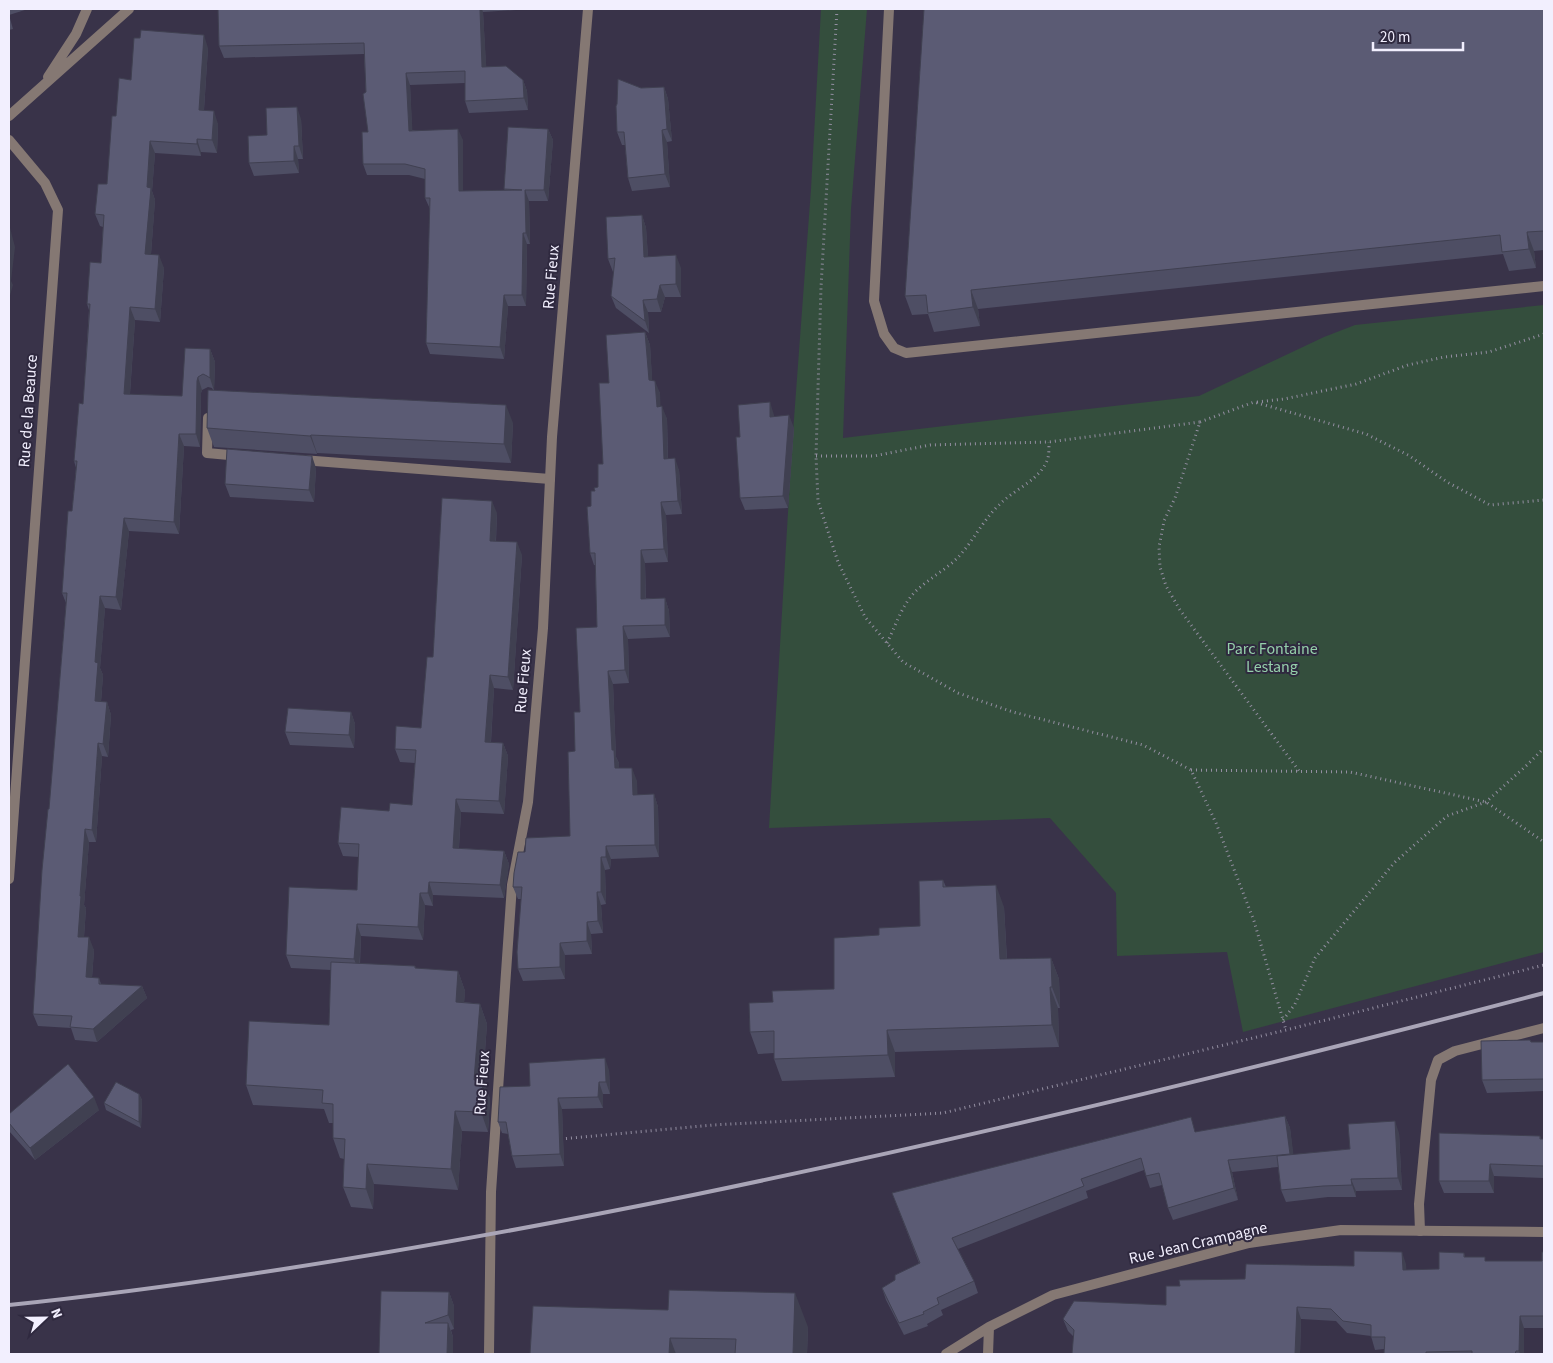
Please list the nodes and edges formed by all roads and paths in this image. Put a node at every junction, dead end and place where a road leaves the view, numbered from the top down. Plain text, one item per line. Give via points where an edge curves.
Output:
1 (87, 9) edge
2 (129, 9) edge
3 (588, 9) edge
4 (837, 9) edge
5 (889, 9) edge
6 (41, 86) junction
7 (9, 116) edge
8 (9, 140) edge
9 (1544, 286) edge
10 (1544, 334) edge
11 (1254, 402) junction
12 (208, 404) edge
13 (1200, 422) junction
14 (1049, 442) junction
15 (246, 456) edge
16 (816, 456) junction
17 (295, 460) edge
18 (550, 479) junction
19 (1544, 500) edge
20 (887, 643) junction
21 (1544, 748) edge
22 (1191, 770) junction
23 (1299, 771) junction
24 (1486, 802) junction
25 (1544, 842) edge
26 (9, 880) edge
27 (1544, 965) edge
28 (1283, 1021) junction
29 (1544, 1028) edge
30 (1286, 1030) junction
31 (556, 1140) edge
32 (1420, 1231) junction
33 (1544, 1232) edge
34 (989, 1327) junction
35 (489, 1354) edge
36 (946, 1354) edge
37 (988, 1354) edge

1 - 6 street via 76,34
2 - 6 street
3 - 18 street, Rue Fieux
4 - 16 path via 821,287
5 - 9 street via 874,301 884,334 894,348 906,353
6 - 7 street
8 - 26 street, Rue de la Beauce via 45,183 58,210
10 - 11 path via 1489,352 1408,365 1356,384
11 - 13 path
11 - 19 path via 1366,434 1408,455 1447,482 1490,505
12 - 15 street via 207,453
13 - 14 path
13 - 23 path via 1164,521 1159,547 1160,566 1166,586 1180,610
14 - 16 path via 930,445 874,456
14 - 20 path via 1043,468 997,506 961,554 917,590 905,605
16 - 20 path via 818,501 838,562 865,617
17 - 18 street
18 - 35 street, Rue Fieux via 543,628 528,802 512,885 493,1146
20 - 22 path via 903,662 958,693 1013,712 1143,745
21 - 24 path
22 - 23 path
22 - 28 path via 1216,822 1254,921
23 - 24 path via 1350,772
24 - 25 path
24 - 28 path via 1447,816 1394,863 1314,958 1295,1004
27 - 30 path
28 - 30 path
29 - 32 street via 1455,1051 1438,1060 1432,1080 1419,1204
30 - 31 path via 942,1113 713,1125
32 - 33 street, Rue Jean Crampagne
32 - 34 street, Rue Jean Crampagne via 1341,1230 1249,1243 1053,1295
34 - 36 street, Rue Jean Crampagne
34 - 37 street

